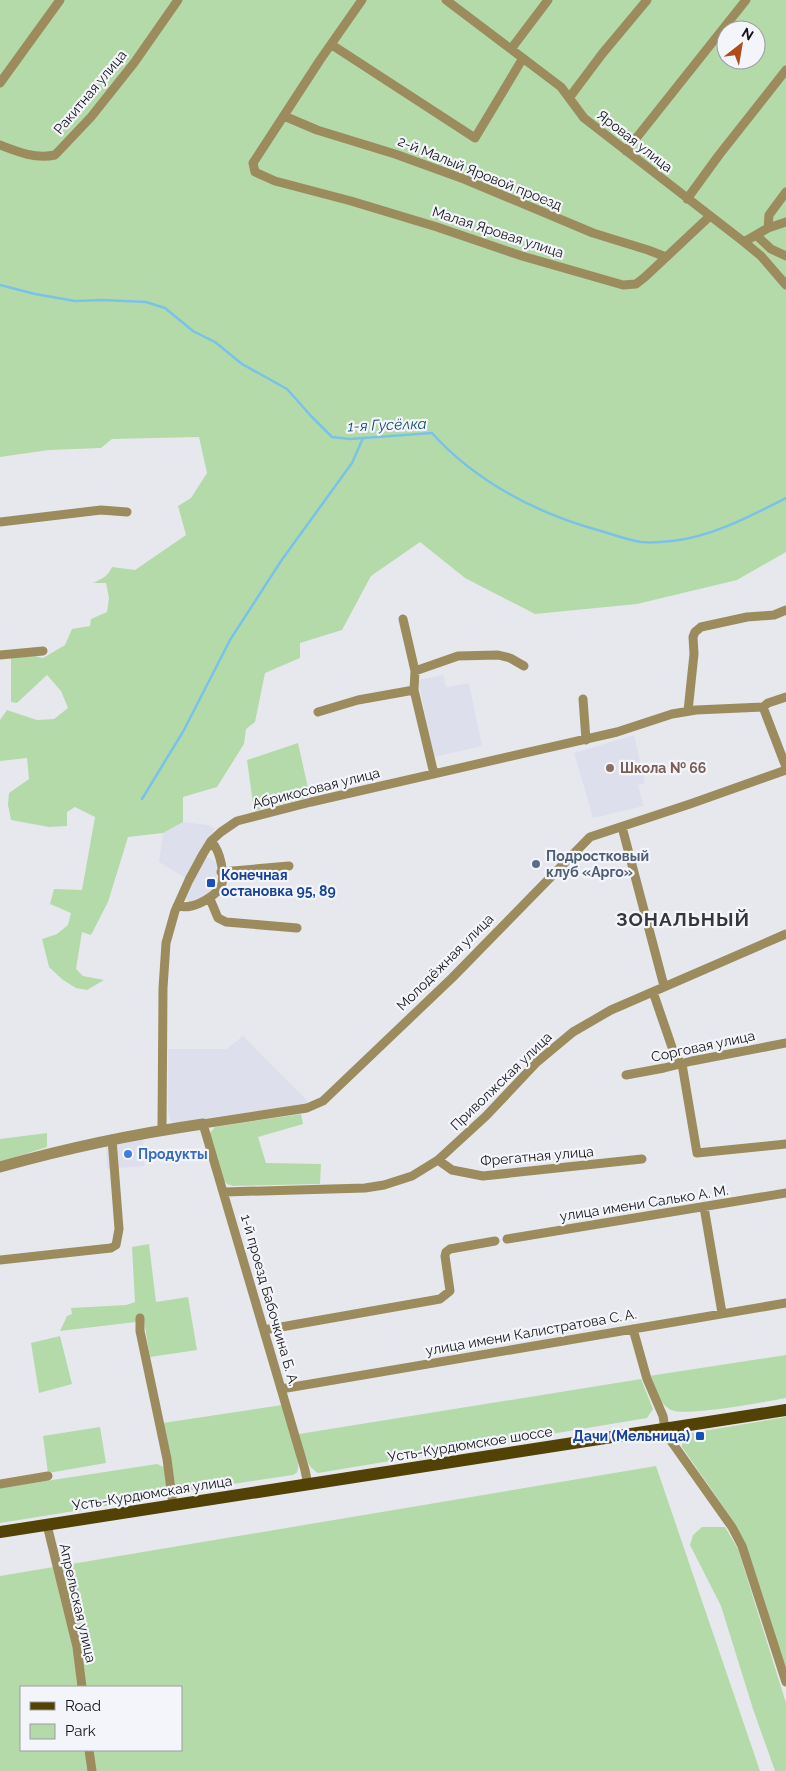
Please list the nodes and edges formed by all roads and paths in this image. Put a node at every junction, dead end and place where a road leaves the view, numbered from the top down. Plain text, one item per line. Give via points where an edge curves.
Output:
1 (60, 0) edge
2 (178, 0) edge
3 (362, 0) edge
4 (446, 0) edge
5 (548, 0) edge
6 (647, 0) edge
7 (746, 0) edge
8 (332, 45) junction
9 (510, 49) junction
10 (523, 58) junction
11 (786, 70) edge
12 (0, 83) edge
13 (570, 98) junction
14 (284, 116) junction
15 (0, 145) edge
16 (626, 151) junction
17 (786, 192) edge
18 (687, 198) junction
19 (710, 216) junction
20 (786, 222) edge
21 (768, 228) junction
22 (756, 235) junction
23 (744, 242) junction
24 (786, 256) edge
25 (666, 257) junction
26 (786, 284) edge
27 (127, 512) dead end
28 (0, 522) edge
29 (786, 610) edge
30 (403, 619) dead end
31 (42, 651) dead end
32 (0, 655) edge
33 (524, 666) dead end
34 (415, 671) junction
35 (414, 690) junction
36 (786, 697) edge
37 (583, 699) dead end
38 (763, 707) junction
39 (688, 711) junction
40 (318, 712) dead end
41 (586, 740) junction
42 (786, 768) edge
43 (434, 774) junction
44 (622, 827) junction
45 (211, 841) junction
46 (288, 866) dead end
47 (221, 872) junction
48 (210, 898) junction
49 (177, 906) junction
50 (297, 928) dead end
51 (786, 934) edge
52 (664, 986) junction
53 (653, 992) junction
54 (786, 1043) edge
55 (682, 1064) junction
56 (626, 1075) dead end
57 (203, 1124) junction
58 (162, 1130) junction
59 (112, 1138) junction
60 (786, 1144) edge
61 (642, 1159) dead end
62 (438, 1160) junction
63 (0, 1167) edge
64 (224, 1192) junction
65 (786, 1193) edge
66 (704, 1207) junction
67 (507, 1239) dead end
68 (495, 1241) dead end
69 (0, 1260) edge
70 (786, 1302) edge
71 (722, 1313) junction
72 (140, 1318) dead end
73 (633, 1329) junction
74 (264, 1330) junction
75 (281, 1389) junction
76 (786, 1410) edge
77 (665, 1429) junction
78 (48, 1476) dead end
79 (0, 1484) edge
80 (308, 1485) junction
81 (173, 1505) junction
82 (47, 1524) junction
83 (0, 1532) edge
84 (786, 1682) edge
85 (82, 1686) edge
86 (89, 1751) edge
87 (92, 1771) edge

1 - 12 street
2 - 15 street, Ракитная улица via 128,71 55,155 28,155
3 - 8 street
4 - 9 street, Яровая улица
5 - 9 street
6 - 13 street
7 - 16 street
8 - 10 street via 475,138
8 - 14 street
9 - 10 street, Яровая улица
10 - 13 street, Яровая улица via 561,87
11 - 18 street
13 - 16 street, Яровая улица via 584,118
14 - 25 street, 2-й Малый Яровой проезд via 464,179 593,233
14 - 25 street, Малая Яровая улица via 253,163 255,172 275,181 351,201 623,285 636,284
16 - 18 street, Яровая улица
17 - 21 street via 769,215
18 - 19 street, Яровая улица
19 - 23 street, Яровая улица
19 - 25 street, Малая Яровая улица
20 - 21 street
21 - 22 street
22 - 23 street
22 - 24 street via 771,249
23 - 26 street, Яровая улица
27 - 28 street via 101,510
29 - 39 street via 774,615 701,627 695,632
30 - 34 street
31 - 32 street
33 - 34 street via 498,655 458,656
34 - 35 street
35 - 40 street via 358,700
35 - 43 street
36 - 38 street, Абрикосовая улица
37 - 41 street
38 - 39 street, Абрикосовая улица
38 - 42 street
39 - 41 street, Абрикосовая улица
41 - 43 street, Абрикосовая улица
42 - 44 street, Молодёжная улица
43 - 45 street, Абрикосовая улица via 237,821
44 - 52 street
44 - 57 street, Молодёжная улица via 600,832 582,843 452,978 323,1101 307,1108
45 - 47 street via 218,849
45 - 49 street, Абрикосовая улица
46 - 47 street
47 - 48 street via 221,888
48 - 49 street via 184,908
48 - 50 street via 218,918 226,922
49 - 58 street, Абрикосовая улица via 169,928 164,970
51 - 52 street, Приволжская улица
52 - 53 street, Приволжская улица
53 - 55 street via 675,1056
53 - 62 street, Приволжская улица via 610,1010 572,1032
54 - 55 street, Сорговая улица
55 - 56 street, Сорговая улица
55 - 60 street via 697,1153
57 - 58 street, Молодёжная улица
57 - 64 street, 1-й проезд Бабочкина Б. А.
58 - 59 street, Молодёжная улица
59 - 63 street, Молодёжная улица
59 - 69 street via 119,1230 116,1245
61 - 62 street, Фрегатная улица via 483,1176 452,1170
62 - 64 street, Приволжская улица via 412,1176 374,1186
64 - 74 street, 1-й проезд Бабочкина Б. А.
65 - 66 street, улица имени Салько А. М.
66 - 67 street, улица имени Салько А. М.
66 - 71 street
68 - 74 street via 450,1248 446,1252 450,1291 440,1299
70 - 71 street, улица имени Калистратова С. А.
71 - 73 street, улица имени Калистратова С. А.
72 - 81 street
73 - 75 street, улица имени Калистратова С. А.
73 - 77 street via 646,1380 663,1416
74 - 75 street, 1-й проезд Бабочкина Б. А.
75 - 80 street, 1-й проезд Бабочкина Б. А.
76 - 77 main road, Усть-Курдюмское шоссе
77 - 80 main road, Усть-Курдюмское шоссе
77 - 84 street via 742,1546
78 - 79 street
80 - 81 main road, Усть-Курдюмская улица
81 - 82 main road, Усть-Курдюмская улица
82 - 83 main road, Усть-Курдюмская улица
82 - 85 street, Апрельская улица via 77,1647
86 - 87 street

